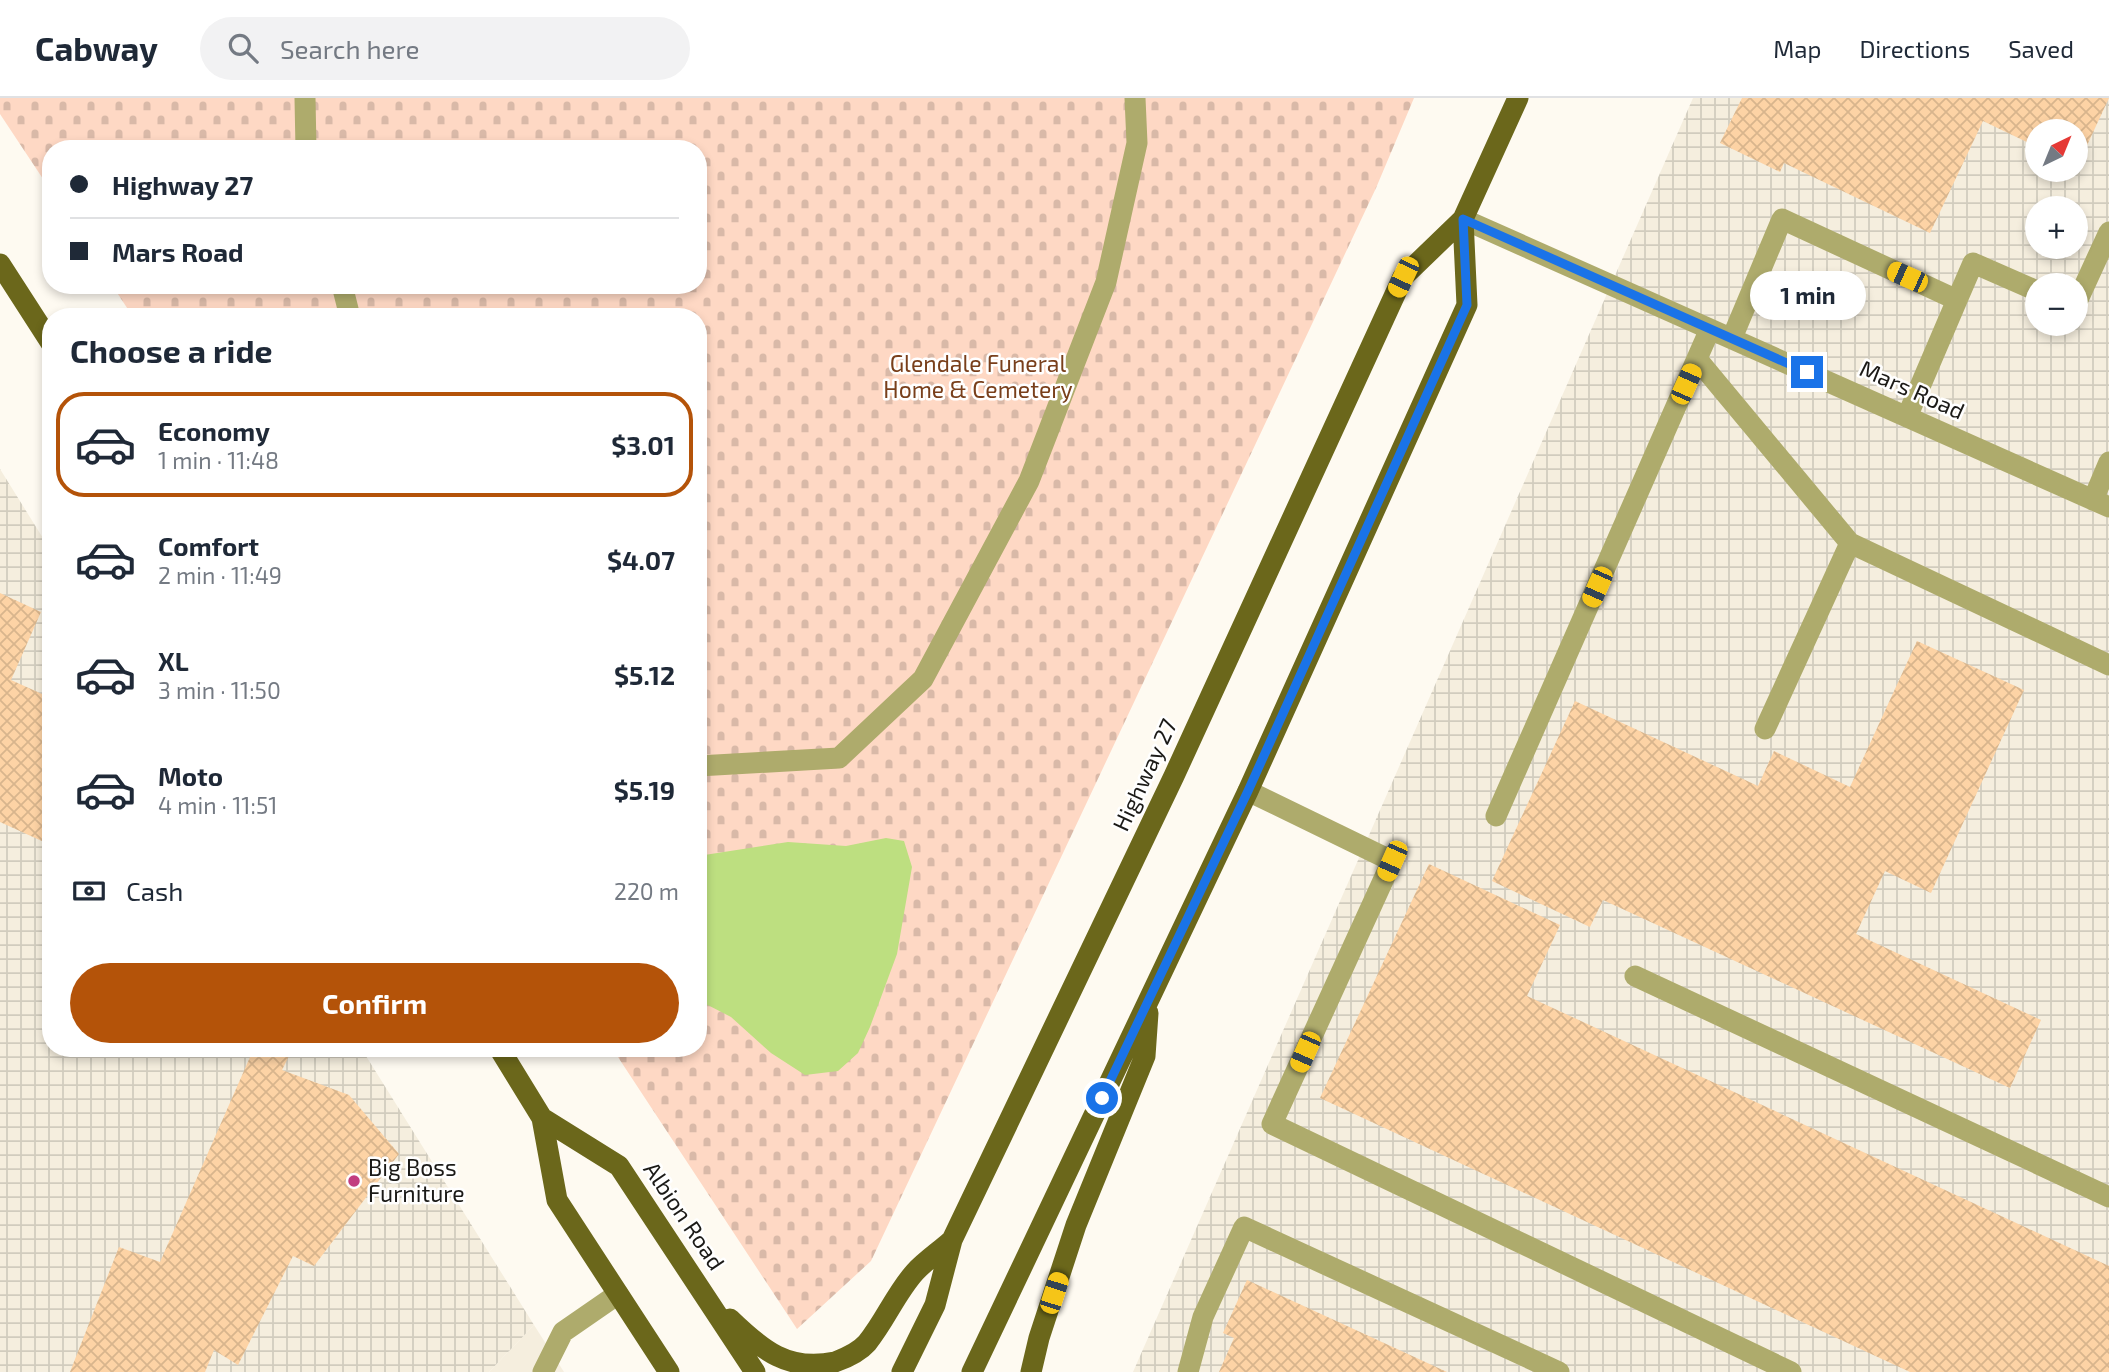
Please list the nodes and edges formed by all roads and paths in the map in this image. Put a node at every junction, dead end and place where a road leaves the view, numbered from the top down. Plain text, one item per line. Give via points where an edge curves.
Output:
1 (305, 98) edge
2 (1135, 98) edge
3 (1518, 98) edge
4 (306, 140) edge
5 (1463, 219) junction
6 (2109, 232) edge
7 (0, 264) edge
8 (2088, 278) edge
9 (2025, 286) edge
10 (1957, 300) junction
11 (42, 329) edge
12 (1710, 329) junction
13 (1732, 338) junction
14 (1697, 359) junction
15 (1907, 417) junction
16 (2109, 461) edge
17 (2101, 503) edge
18 (1850, 543) junction
19 (2109, 665) edge
20 (1765, 729) dead end
21 (707, 765) edge
22 (1248, 791) junction
23 (1496, 816) dead end
24 (1635, 976) dead end
25 (1149, 999) junction
26 (505, 1057) edge
27 (542, 1118) junction
28 (2109, 1197) edge
29 (952, 1240) junction
30 (704, 1293) junction
31 (618, 1294) junction
32 (668, 1371) edge
33 (542, 1372) edge
34 (755, 1372) edge
35 (902, 1372) edge
36 (972, 1372) edge
37 (1031, 1372) edge
38 (1188, 1372) edge
39 (1559, 1372) edge
40 (1791, 1372) edge

1 - 4 street
2 - 21 street via 1138,143 1106,282 1029,481 923,679 839,758
3 - 5 main road, Highway 27
5 - 12 street, Mars Road
5 - 22 main road, Highway 27 via 1467,305
5 - 29 main road, Highway 27 via 1403,277 1174,776
6 - 8 street
7 - 11 main road
9 - 10 street via 1972,263
10 - 13 street via 1782,219
10 - 15 street
12 - 13 street, Mars Road
12 - 14 street
13 - 15 street, Mars Road
14 - 18 street
14 - 23 street
15 - 17 street, Mars Road
16 - 17 street
18 - 19 street
18 - 20 street
22 - 25 main road, Highway 27
22 - 40 street via 1392,861 1272,1124
24 - 28 street
25 - 36 main road, Highway 27
25 - 37 main road via 1145,1056 1076,1225
26 - 27 main road, Albion Road
27 - 30 main road, Albion Road via 619,1166
27 - 31 main road, Albion Road via 557,1200
29 - 30 main road via 915,1272 866,1345 820,1368 802,1369 764,1351
29 - 35 main road, Highway 27 via 934,1305
30 - 34 main road, Albion Road
31 - 32 main road, Albion Road
31 - 33 street via 563,1332
38 - 39 street via 1203,1317 1244,1227

